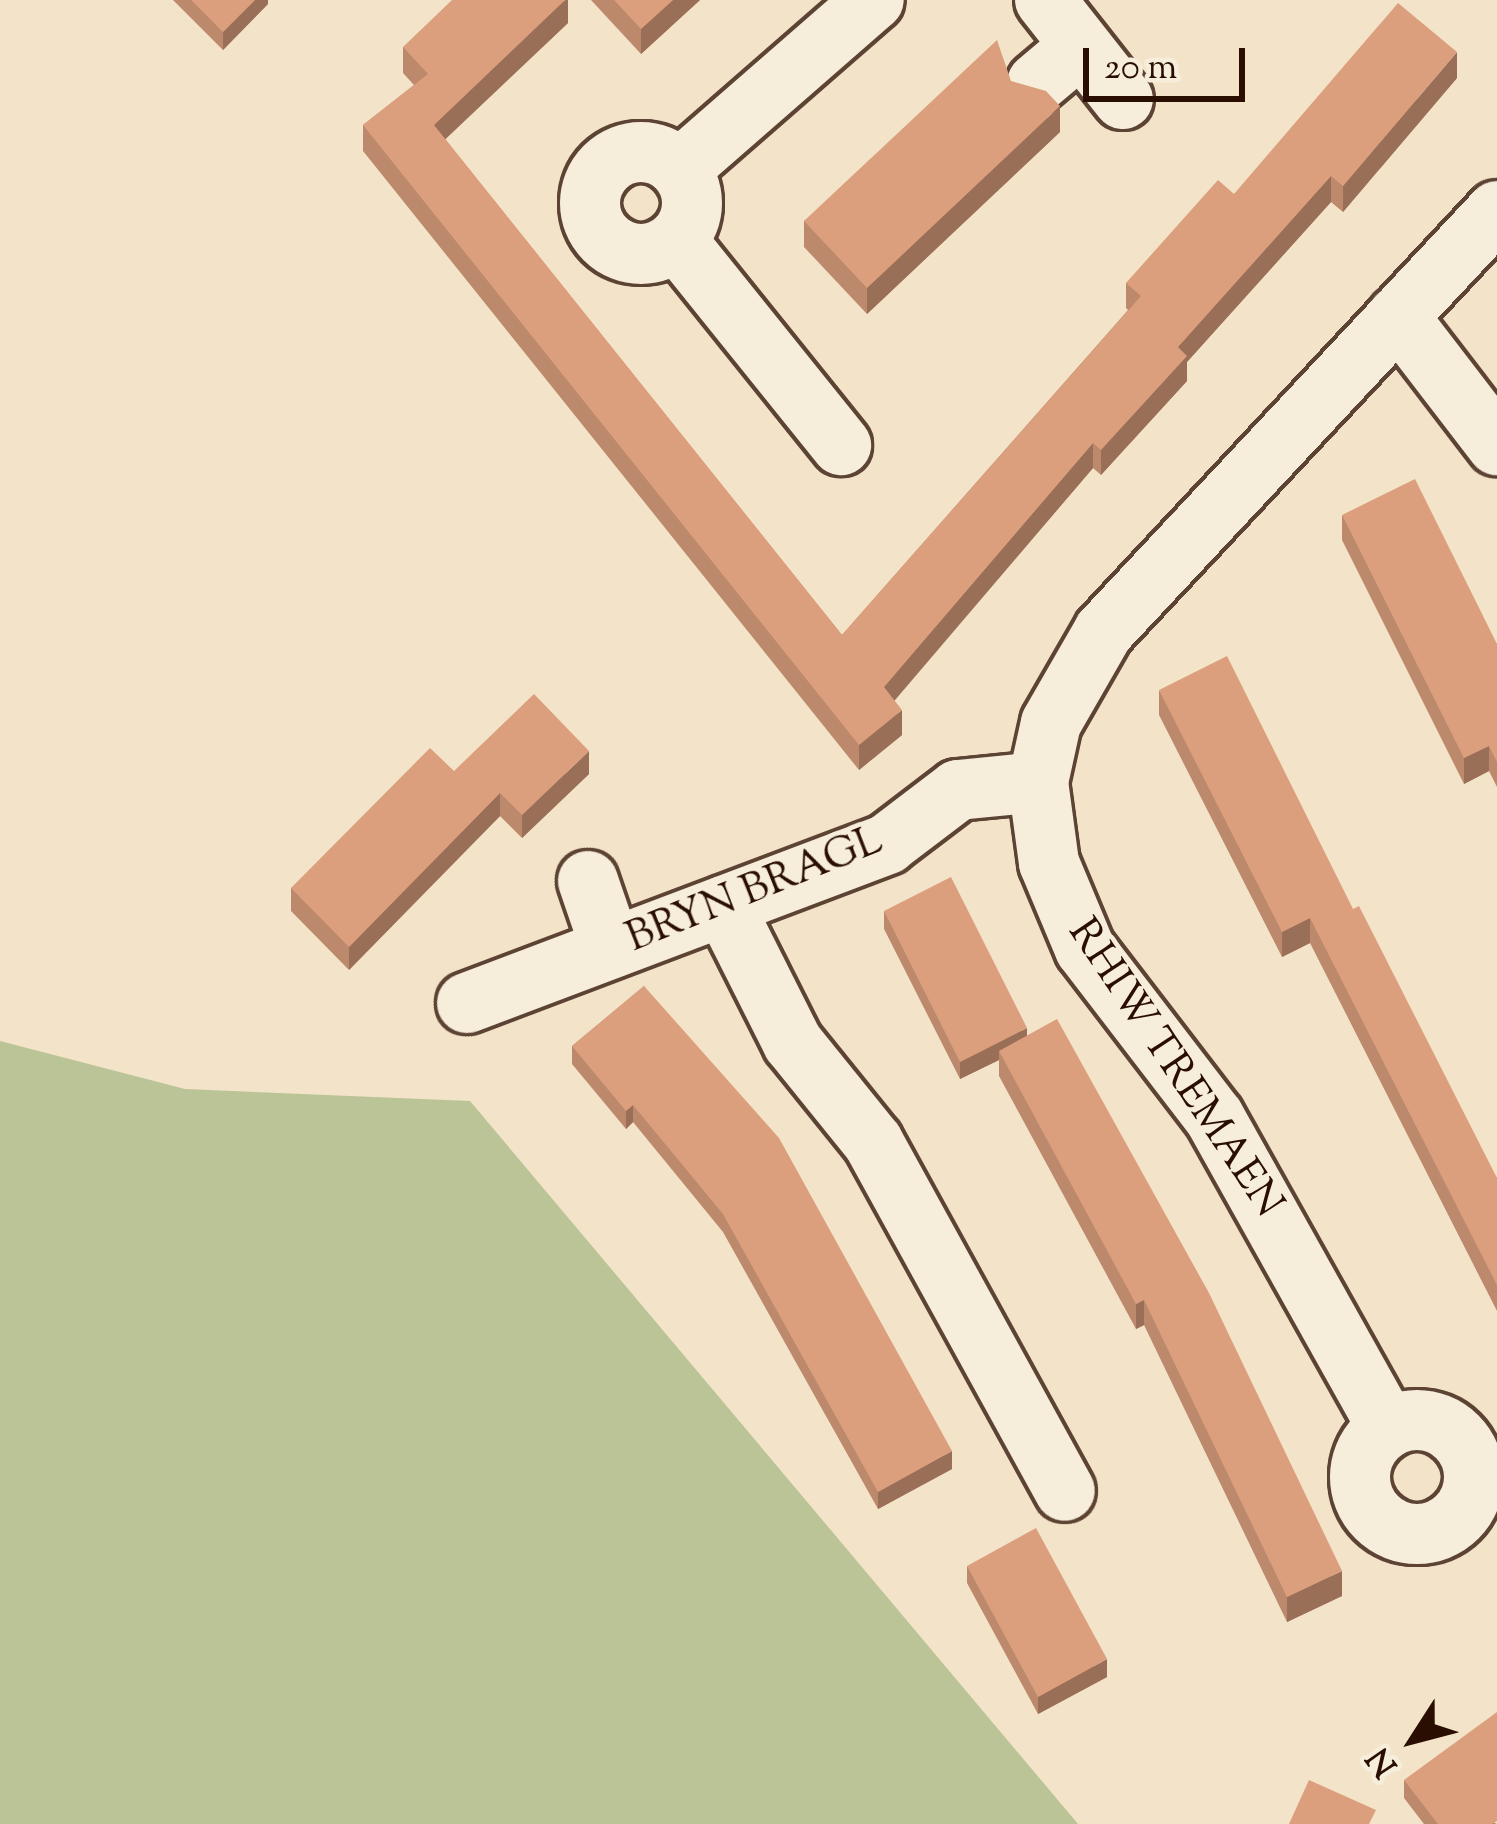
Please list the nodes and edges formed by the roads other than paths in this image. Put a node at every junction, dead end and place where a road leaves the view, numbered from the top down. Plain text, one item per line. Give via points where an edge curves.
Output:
1 (874, 0) edge
2 (1045, 0) edge
3 (1123, 99) dead end
4 (680, 170) junction
5 (1497, 211) edge
6 (677, 241) junction
7 (1398, 316) junction
8 (841, 445) dead end
9 (1497, 445) edge
10 (1038, 782) junction
11 (588, 881) dead end
12 (724, 906) junction
13 (611, 948) junction
14 (467, 1003) dead end
15 (1388, 1427) dead end
16 (1065, 1491) dead end

1 - 4 street
2 - 3 street via 1059,65
4 - 6 street via 693,208
4 - 6 street via 656,153 620,155 590,196 610,244 644,255
5 - 7 street, RHIW TREMAEN
6 - 8 street
7 - 9 street
7 - 10 street, RHIW TREMAEN via 1104,631 1051,723
10 - 12 street, BRYN BRAGL via 958,790 887,844
10 - 15 street, RHIW TREMAEN via 1049,863 1084,950 1214,1117
11 - 13 street
12 - 13 street, BRYN BRAGL
12 - 16 street via 793,1043 873,1142
13 - 14 street, BRYN BRAGL

